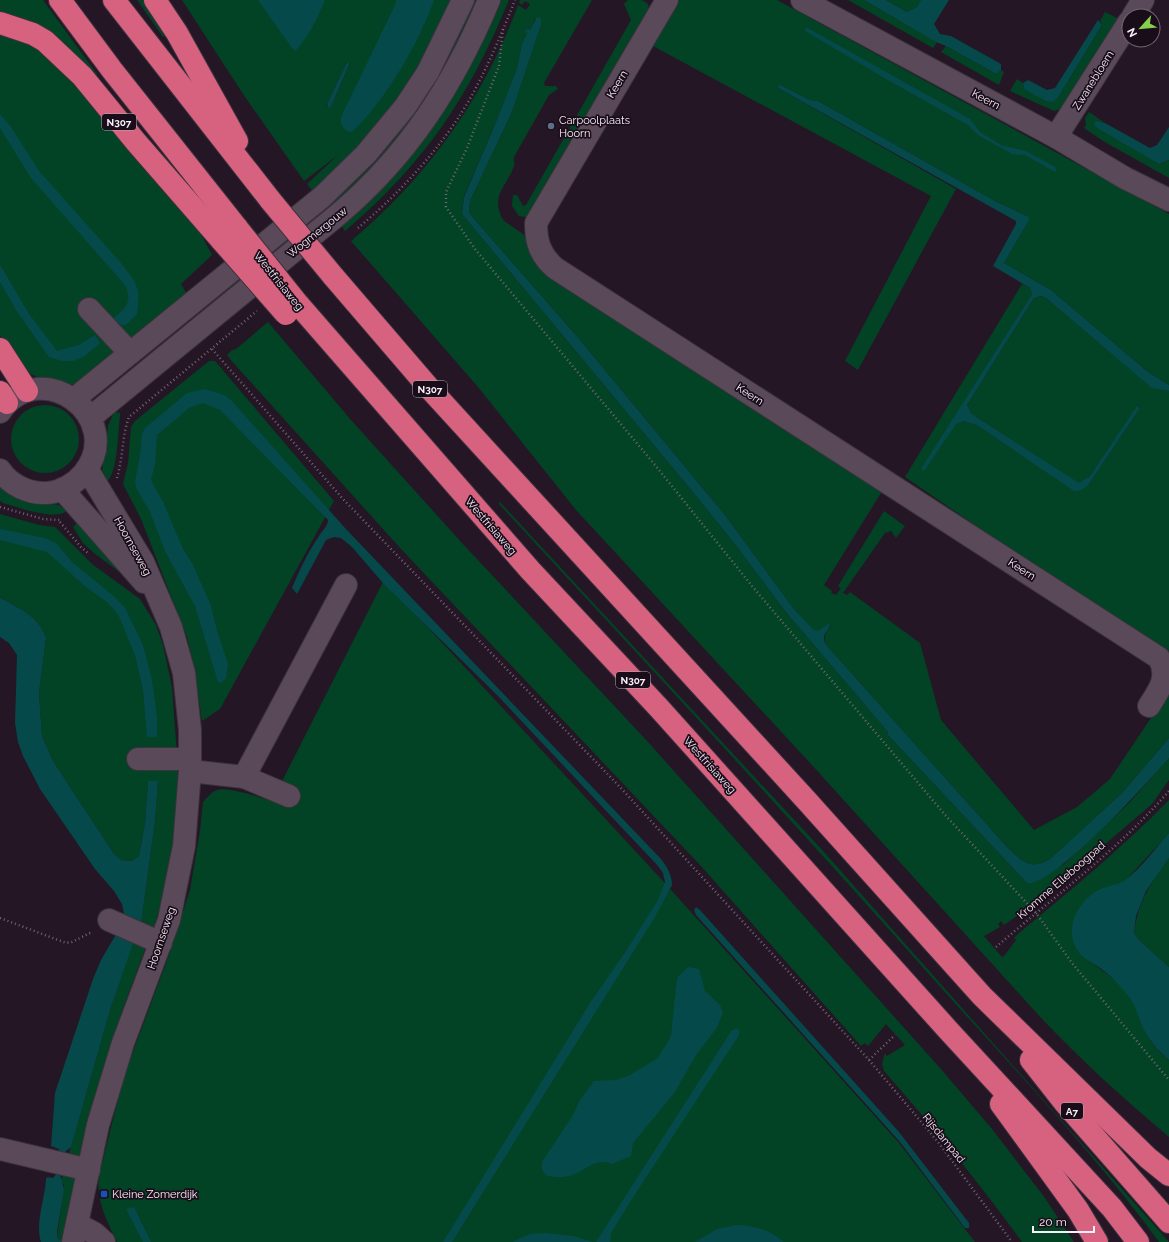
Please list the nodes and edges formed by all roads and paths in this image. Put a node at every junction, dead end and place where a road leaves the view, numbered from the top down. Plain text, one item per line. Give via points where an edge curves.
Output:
1 (60, 0) edge
2 (114, 0) edge
3 (155, 0) edge
4 (463, 0) edge
5 (489, 0) edge
6 (667, 0) edge
7 (802, 0) edge
8 (0, 23) edge
9 (503, 29) dead end
10 (1121, 35) edge
11 (1056, 137) junction
12 (1169, 200) edge
13 (271, 201) junction
14 (231, 236) junction
15 (90, 309) dead end
16 (0, 349) edge
17 (130, 354) junction
18 (27, 391) junction
19 (74, 399) junction
20 (2, 402) edge
21 (90, 418) junction
22 (87, 469) junction
23 (1, 472) edge
24 (62, 489) junction
25 (102, 494) junction
26 (346, 585) dead end
27 (171, 627) junction
28 (1149, 706) dead end
29 (138, 759) dead end
30 (190, 765) junction
31 (244, 777) junction
32 (1169, 791) edge
33 (289, 796) dead end
34 (1036, 913) junction
35 (0, 918) edge
36 (123, 927) joint
37 (160, 943) junction
38 (996, 947) dead end
39 (982, 996) junction
40 (948, 1030) junction
41 (895, 1035) dead end
42 (869, 1060) junction
43 (1169, 1080) edge
44 (0, 1149) edge
45 (88, 1170) junction
46 (1169, 1175) edge
47 (1169, 1222) edge
48 (75, 1233) edge
49 (104, 1242) edge
50 (1012, 1242) edge
51 (1097, 1242) edge
52 (1138, 1242) edge

1 - 14 highway, Westfrisiaweg / N307
2 - 13 highway, N307
3 - 13 highway, N307 via 177,32
4 - 17 street via 428,72 405,107 366,154 322,196
5 - 21 street, Wogmergouw via 471,43 446,89 408,143 378,179 340,214
6 - 28 street, Keern via 536,222 536,237 546,260 1158,658 1165,666 1166,677
7 - 11 street, Keern
8 - 14 highway, N307 via 28,32 45,41 82,76 136,142
9 - 34 path via 499,66 468,148 446,192 446,207 475,249 752,586 946,816
10 - 11 street, Zwanebloem
11 - 12 street, Keern via 1125,178
13 - 39 highway, N307, bridge via 430,389
14 - 40 highway, Westfrisiaweg / N307, bridge via 292,309 320,330 530,570 659,708
15 - 17 street
16 - 18 highway
17 - 19 street
18 - 19 street via 52,389 68,394
18 - 20 street
19 - 21 street
21 - 22 street via 95,444
22 - 24 street via 72,484
22 - 25 street, Hoornseweg
23 - 24 street via 15,484 30,491 46,493
24 - 27 street, Hoornseweg via 144,583
25 - 27 street, Hoornseweg via 143,562
25 - 42 path, Rijsdampad via 116,483 129,417 212,349 343,499 619,786
26 - 31 street
27 - 30 street, Hoornseweg via 184,673 190,730
29 - 30 street
30 - 31 street
30 - 37 street, Hoornseweg via 182,859 169,920
31 - 33 street
32 - 34 path, Kromme Elleboogpad via 1088,870
34 - 38 path, Kromme Elleboogpad
34 - 43 path via 1072,963
35 - 36 path via 66,943
36 - 37 street
37 - 45 street, Hoornseweg via 123,1043 98,1125
39 - 46 highway, A7 via 1148,1158
39 - 47 highway, A7 via 1064,1102
40 - 51 highway via 1065,1192
40 - 52 highway via 1112,1208
41 - 42 path
42 - 50 path, Rijsdampad via 938,1142
44 - 45 street
45 - 48 street, Hoornseweg
48 - 49 street via 94,1233

